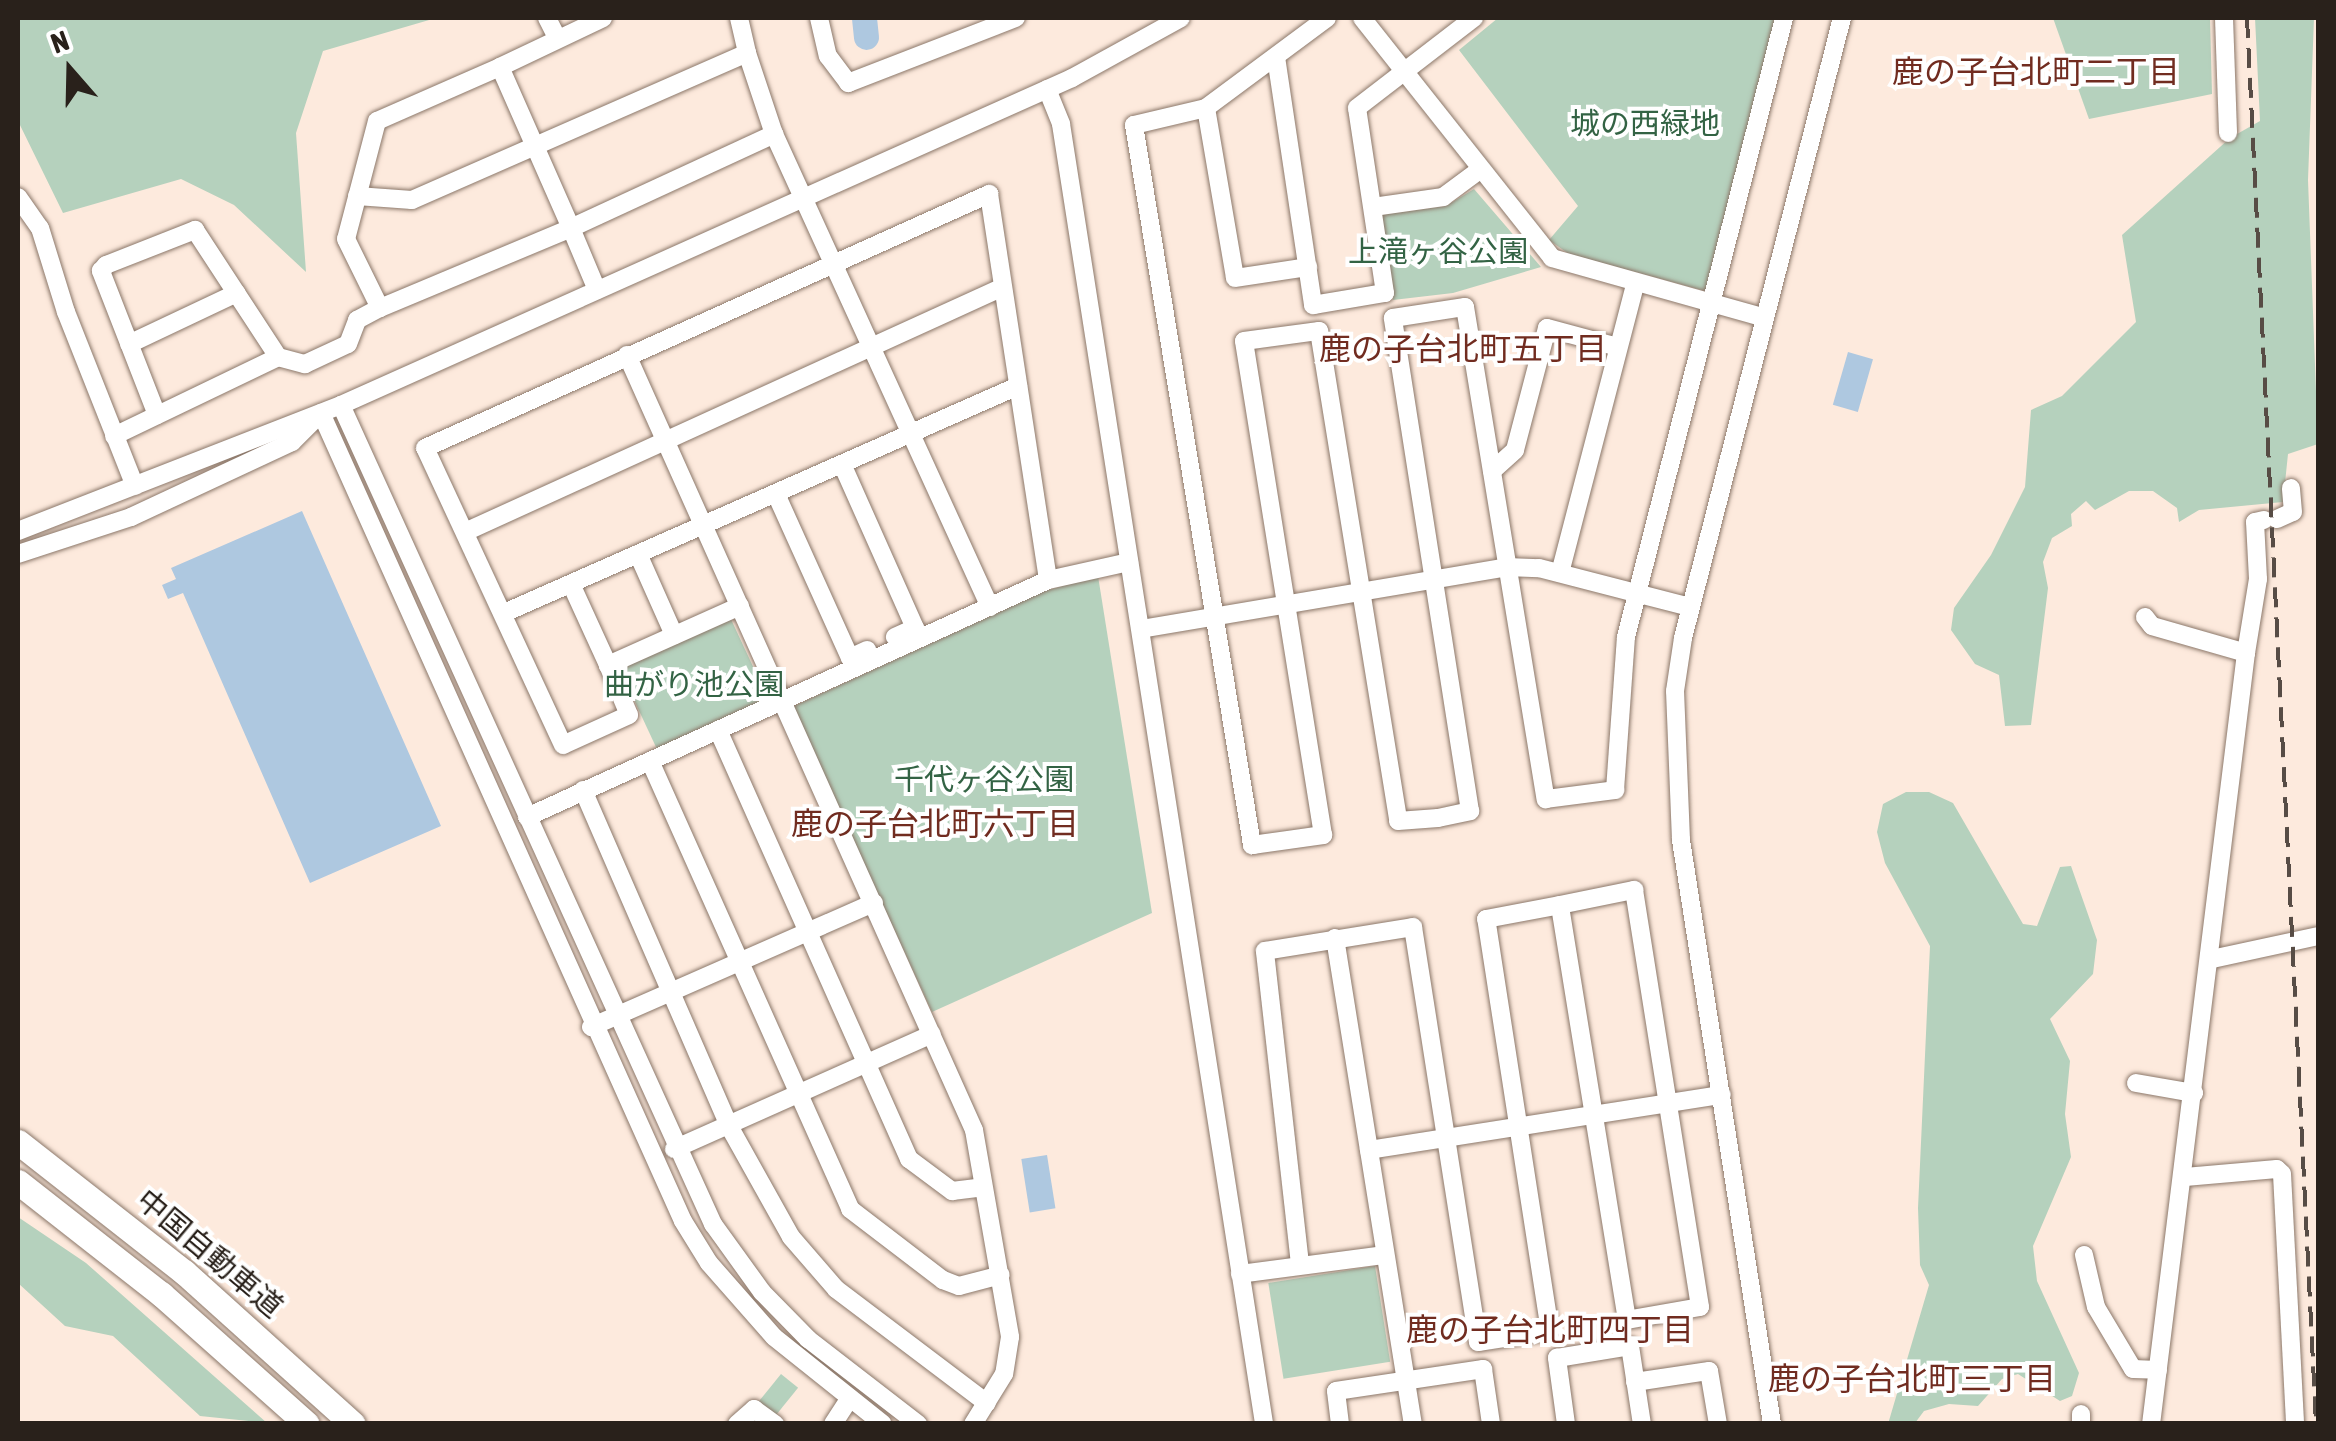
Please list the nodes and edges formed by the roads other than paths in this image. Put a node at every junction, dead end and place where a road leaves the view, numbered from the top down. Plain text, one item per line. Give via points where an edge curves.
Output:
1 (547, 18) edge
2 (603, 18) edge
3 (739, 18) edge
4 (819, 18) edge
5 (1016, 18) edge
6 (1180, 18) edge
7 (1327, 18) edge
8 (1362, 18) edge
9 (1474, 18) edge
10 (1784, 18) edge
11 (1842, 18) edge
12 (2224, 18) edge
13 (557, 38) junction
14 (747, 53) junction
15 (1276, 57) junction
16 (500, 67) junction
17 (1405, 70) junction
18 (1047, 89) junction
19 (1206, 108) junction
20 (2228, 133) dead end
21 (774, 134) junction
22 (534, 147) junction
23 (1481, 169) junction
24 (18, 196) edge
25 (357, 196) junction
26 (805, 198) junction
27 (1373, 208) junction
28 (571, 228) junction
29 (833, 263) junction
30 (1308, 267) junction
31 (1636, 285) junction
32 (1002, 288) junction
33 (596, 290) junction
34 (236, 293) junction
35 (1710, 303) junction
36 (380, 308) junction
37 (1765, 318) junction
38 (130, 344) junction
39 (1618, 346) junction
40 (872, 347) junction
41 (627, 355) junction
42 (278, 357) junction
43 (1018, 386) junction
44 (340, 405) junction
45 (321, 413) junction
46 (157, 415) junction
47 (912, 433) junction
48 (114, 436) junction
49 (664, 441) junction
50 (842, 464) junction
51 (1492, 472) junction
52 (135, 486) junction
53 (2291, 488) dead end
54 (776, 494) junction
55 (702, 526) junction
56 (18, 530) edge
57 (465, 532) junction
58 (18, 554) edge
59 (638, 554) junction
60 (1129, 562) junction
61 (1506, 567) junction
62 (1560, 573) junction
63 (1048, 580) junction
64 (1432, 580) junction
65 (572, 584) junction
66 (1359, 591) junction
67 (1637, 592) junction
68 (1286, 603) junction
69 (740, 606) junction
70 (990, 607) junction
71 (1690, 607) junction
72 (504, 613) junction
73 (1211, 614) junction
74 (2145, 617) dead end
75 (1140, 629) junction
76 (674, 636) junction
77 (2246, 653) junction
78 (608, 665) junction
79 (782, 702) junction
80 (718, 730) junction
81 (650, 761) junction
82 (583, 790) junction
83 (527, 817) junction
84 (874, 904) junction
85 (1560, 904) junction
86 (808, 935) junction
87 (2318, 936) edge
88 (1335, 938) junction
89 (2212, 960) junction
90 (741, 964) junction
91 (673, 995) junction
92 (616, 1017) junction
93 (592, 1027) junction
94 (932, 1034) junction
95 (866, 1064) junction
96 (2145, 1081) dead end
97 (799, 1092) junction
98 (2194, 1093) junction
99 (1722, 1095) junction
100 (1665, 1101) junction
101 (1594, 1114) junction
102 (1521, 1124) junction
103 (729, 1126) junction
104 (1446, 1137) junction
105 (18, 1142) edge
106 (674, 1150) junction
107 (1369, 1150) junction
108 (2186, 1177) junction
109 (18, 1182) edge
110 (983, 1187) junction
111 (1384, 1254) junction
112 (2084, 1255) dead end
113 (1300, 1264) junction
114 (1240, 1274) junction
115 (1001, 1276) junction
116 (2158, 1370) junction
117 (1407, 1380) junction
118 (1636, 1382) junction
119 (850, 1398) junction
120 (986, 1403) junction
121 (307, 1424) edge
122 (353, 1424) edge
123 (737, 1424) edge
124 (776, 1424) edge
125 (833, 1424) edge
126 (883, 1424) edge
127 (918, 1424) edge
128 (972, 1424) edge
129 (1264, 1424) edge
130 (1340, 1424) edge
131 (1413, 1424) edge
132 (1491, 1424) edge
133 (1566, 1424) edge
134 (1642, 1424) edge
135 (1718, 1424) edge
136 (1772, 1424) edge
137 (2151, 1424) edge
138 (2296, 1424) edge

1 - 13 street
2 - 13 street
3 - 14 street
4 - 5 street via 828,56 848,84
6 - 18 street
7 - 15 street
8 - 17 street
9 - 17 street
10 - 35 street
11 - 37 street
12 - 20 street
13 - 16 street
14 - 21 street
14 - 22 street
15 - 19 street
15 - 30 street
16 - 22 street
16 - 25 street via 377,120
17 - 23 street
17 - 27 street via 1357,108
18 - 26 street
18 - 60 street via 1061,124
19 - 30 street via 1234,278
19 - 73 street via 1134,125
21 - 26 street
21 - 28 street
22 - 25 street via 412,200
22 - 28 street
23 - 27 street via 1443,197
23 - 31 street via 1552,258
24 - 48 street via 40,228
25 - 36 street via 346,240
26 - 29 street
26 - 33 street
27 - 30 street via 1386,293 1314,305
28 - 33 street
28 - 36 street
29 - 32 street via 989,194
29 - 40 street
29 - 41 street
31 - 35 street
31 - 39 street
32 - 40 street
32 - 43 street
33 - 44 street
34 - 38 street
34 - 38 street via 196,230 106,265 101,270
34 - 42 street
35 - 37 street
35 - 67 street
36 - 42 street via 357,320 348,344 306,364
37 - 71 street
38 - 46 street
39 - 51 street via 1546,328 1515,450
39 - 62 street
40 - 47 street
40 - 49 street
41 - 49 street
41 - 57 street via 425,448
42 - 46 street
43 - 47 street
43 - 63 street
44 - 45 street
44 - 83 street
45 - 52 street
45 - 58 street via 292,442 167,500
45 - 93 street
46 - 48 street
47 - 50 street
47 - 70 street
48 - 52 street
49 - 55 street
49 - 57 street
50 - 54 street
50 - 54 street via 915,628 850,658
51 - 61 street
51 - 64 street via 1465,308 1393,318
52 - 56 street
53 - 77 street via 2293,512 2256,522 2258,579
54 - 55 street
55 - 59 street
55 - 69 street
57 - 72 street
59 - 65 street
59 - 76 street
60 - 63 street
60 - 75 street
61 - 62 street
61 - 64 street
61 - 67 street via 1546,799 1615,790 1619,782 1622,674
62 - 67 street
63 - 70 street
64 - 66 street
64 - 66 street via 1470,811 1438,818 1398,822
65 - 72 street
65 - 78 street
66 - 68 street
66 - 68 street via 1319,330 1244,341
67 - 71 street
68 - 73 street
68 - 73 street via 1323,835 1274,843 1252,845
69 - 76 street
69 - 79 street
70 - 79 street
71 - 99 street via 1673,745
72 - 78 street via 563,744 629,715
73 - 75 street
74 - 77 street via 2152,626
75 - 114 street
76 - 78 street
77 - 89 street
79 - 80 street
79 - 84 street
80 - 81 street
80 - 86 street
81 - 82 street
81 - 90 street
82 - 83 street
82 - 91 street
83 - 92 street
84 - 86 street
84 - 94 street
85 - 100 street via 1634,890
85 - 101 street
85 - 102 street via 1486,920
86 - 90 street
86 - 95 street
87 - 89 street
88 - 104 street via 1412,927
88 - 107 street
88 - 113 street via 1265,951
89 - 98 street
90 - 91 street
90 - 97 street
91 - 92 street
91 - 103 street
92 - 93 street
92 - 106 street
93 - 119 street via 709,1263 774,1337
94 - 95 street
94 - 110 street via 974,1130
95 - 97 street
95 - 110 street via 909,1160 952,1191
96 - 98 street
97 - 103 street
97 - 115 street via 850,1209 943,1280 959,1286
98 - 108 street
99 - 100 street
99 - 136 street
100 - 101 street
100 - 101 street via 1700,1307 1626,1320
101 - 102 street
102 - 104 street
102 - 104 street via 1550,1331 1478,1342
103 - 106 street
103 - 120 street via 791,1237 836,1290
104 - 107 street
105 - 122 highway, 中国自動車道 via 184,1272
106 - 127 street via 713,1224 762,1292 808,1339
107 - 111 street
108 - 116 street
108 - 138 street via 2276,1168 2282,1174
109 - 121 highway via 160,1294
110 - 115 street
111 - 113 street
111 - 117 street
112 - 116 street via 2096,1307 2133,1369
113 - 114 street
114 - 129 street
115 - 120 street via 1010,1337 1004,1374
116 - 137 street
117 - 130 street via 1336,1391
117 - 131 street
117 - 132 street via 1483,1369
118 - 133 street via 1630,1346 1557,1358
118 - 134 street
118 - 135 street via 1709,1371
119 - 125 street
119 - 126 street
120 - 128 street
123 - 124 street via 754,1409

